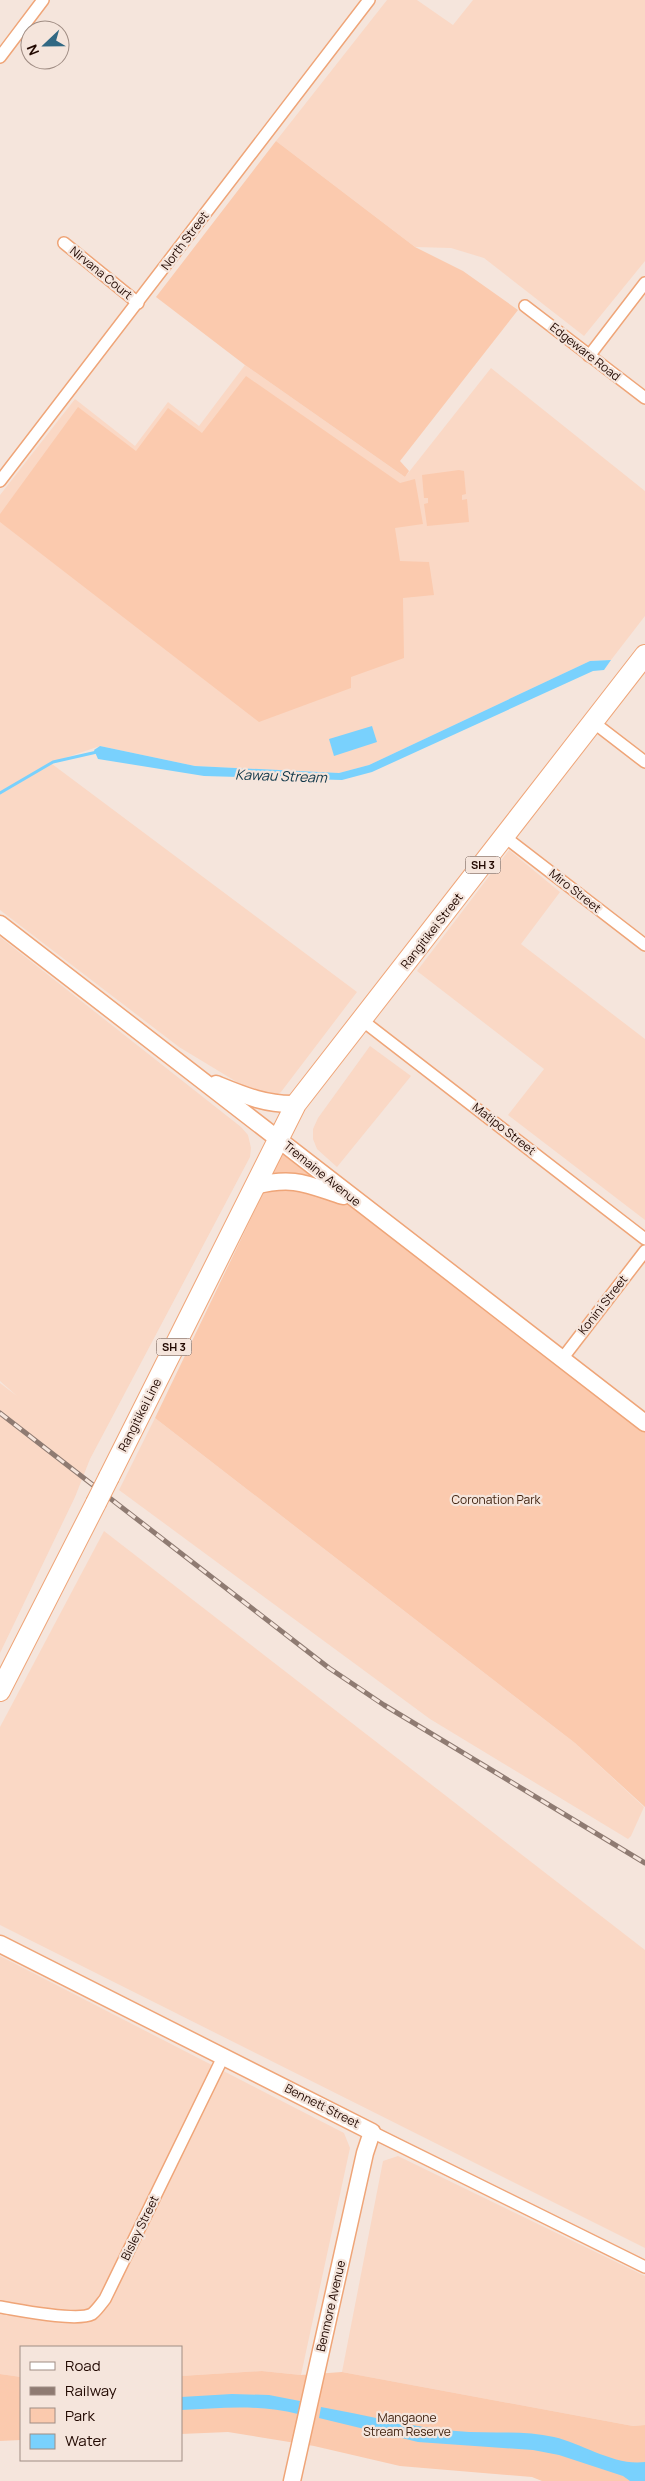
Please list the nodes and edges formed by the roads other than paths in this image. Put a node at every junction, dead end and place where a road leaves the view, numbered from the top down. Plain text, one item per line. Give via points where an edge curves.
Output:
1 (43, 0) edge
2 (369, 0) edge
3 (0, 57) edge
4 (64, 243) dead end
5 (645, 284) edge
6 (138, 303) junction
7 (525, 306) dead end
8 (589, 356) junction
9 (645, 398) edge
10 (0, 480) edge
11 (645, 655) edge
12 (594, 722) junction
13 (645, 762) edge
14 (505, 837) junction
15 (0, 924) edge
16 (645, 945) edge
17 (362, 1021) junction
18 (198, 1076) junction
19 (296, 1104) junction
20 (277, 1138) junction
21 (254, 1186) junction
22 (354, 1200) junction
23 (645, 1238) edge
24 (645, 1252) edge
25 (562, 1360) junction
26 (645, 1423) edge
27 (0, 1691) edge
28 (0, 1944) edge
29 (224, 2055) junction
30 (372, 2132) junction
31 (645, 2267) edge
32 (0, 2307) edge
33 (292, 2481) edge

1 - 3 street
2 - 6 street, North Street
4 - 6 street, Nirvana Court
5 - 8 street
6 - 10 street, North Street
7 - 8 street, Edgeware Road
8 - 9 street, Edgeware Road
11 - 12 highway, Rangitikei Street / SH 3
12 - 13 street
12 - 14 highway, Rangitikei Street / SH 3
14 - 16 street, Miro Street
14 - 17 highway, Rangitikei Street / SH 3
15 - 18 main road, Tremaine Avenue
17 - 19 highway, Rangitikei Street / SH 3
17 - 23 street, Matipo Street
18 - 19 main road via 258,1101
18 - 20 main road, Tremaine Avenue
19 - 20 highway, Rangitikei Street / SH 3
20 - 21 highway, Rangitikei Line / SH 3
20 - 22 main road, Tremaine Avenue
21 - 22 main road via 278,1180 292,1181
21 - 27 highway, Rangitikei Line / SH 3, bridge
22 - 25 main road, Tremaine Avenue
24 - 25 street, Konini Street
25 - 26 main road, Tremaine Avenue
28 - 29 main road, Bennett Street
29 - 30 main road, Bennett Street
29 - 32 street, Bisley Street via 98,2308 79,2318
30 - 31 street, Bennett Street
30 - 33 main road, Benmore Avenue

